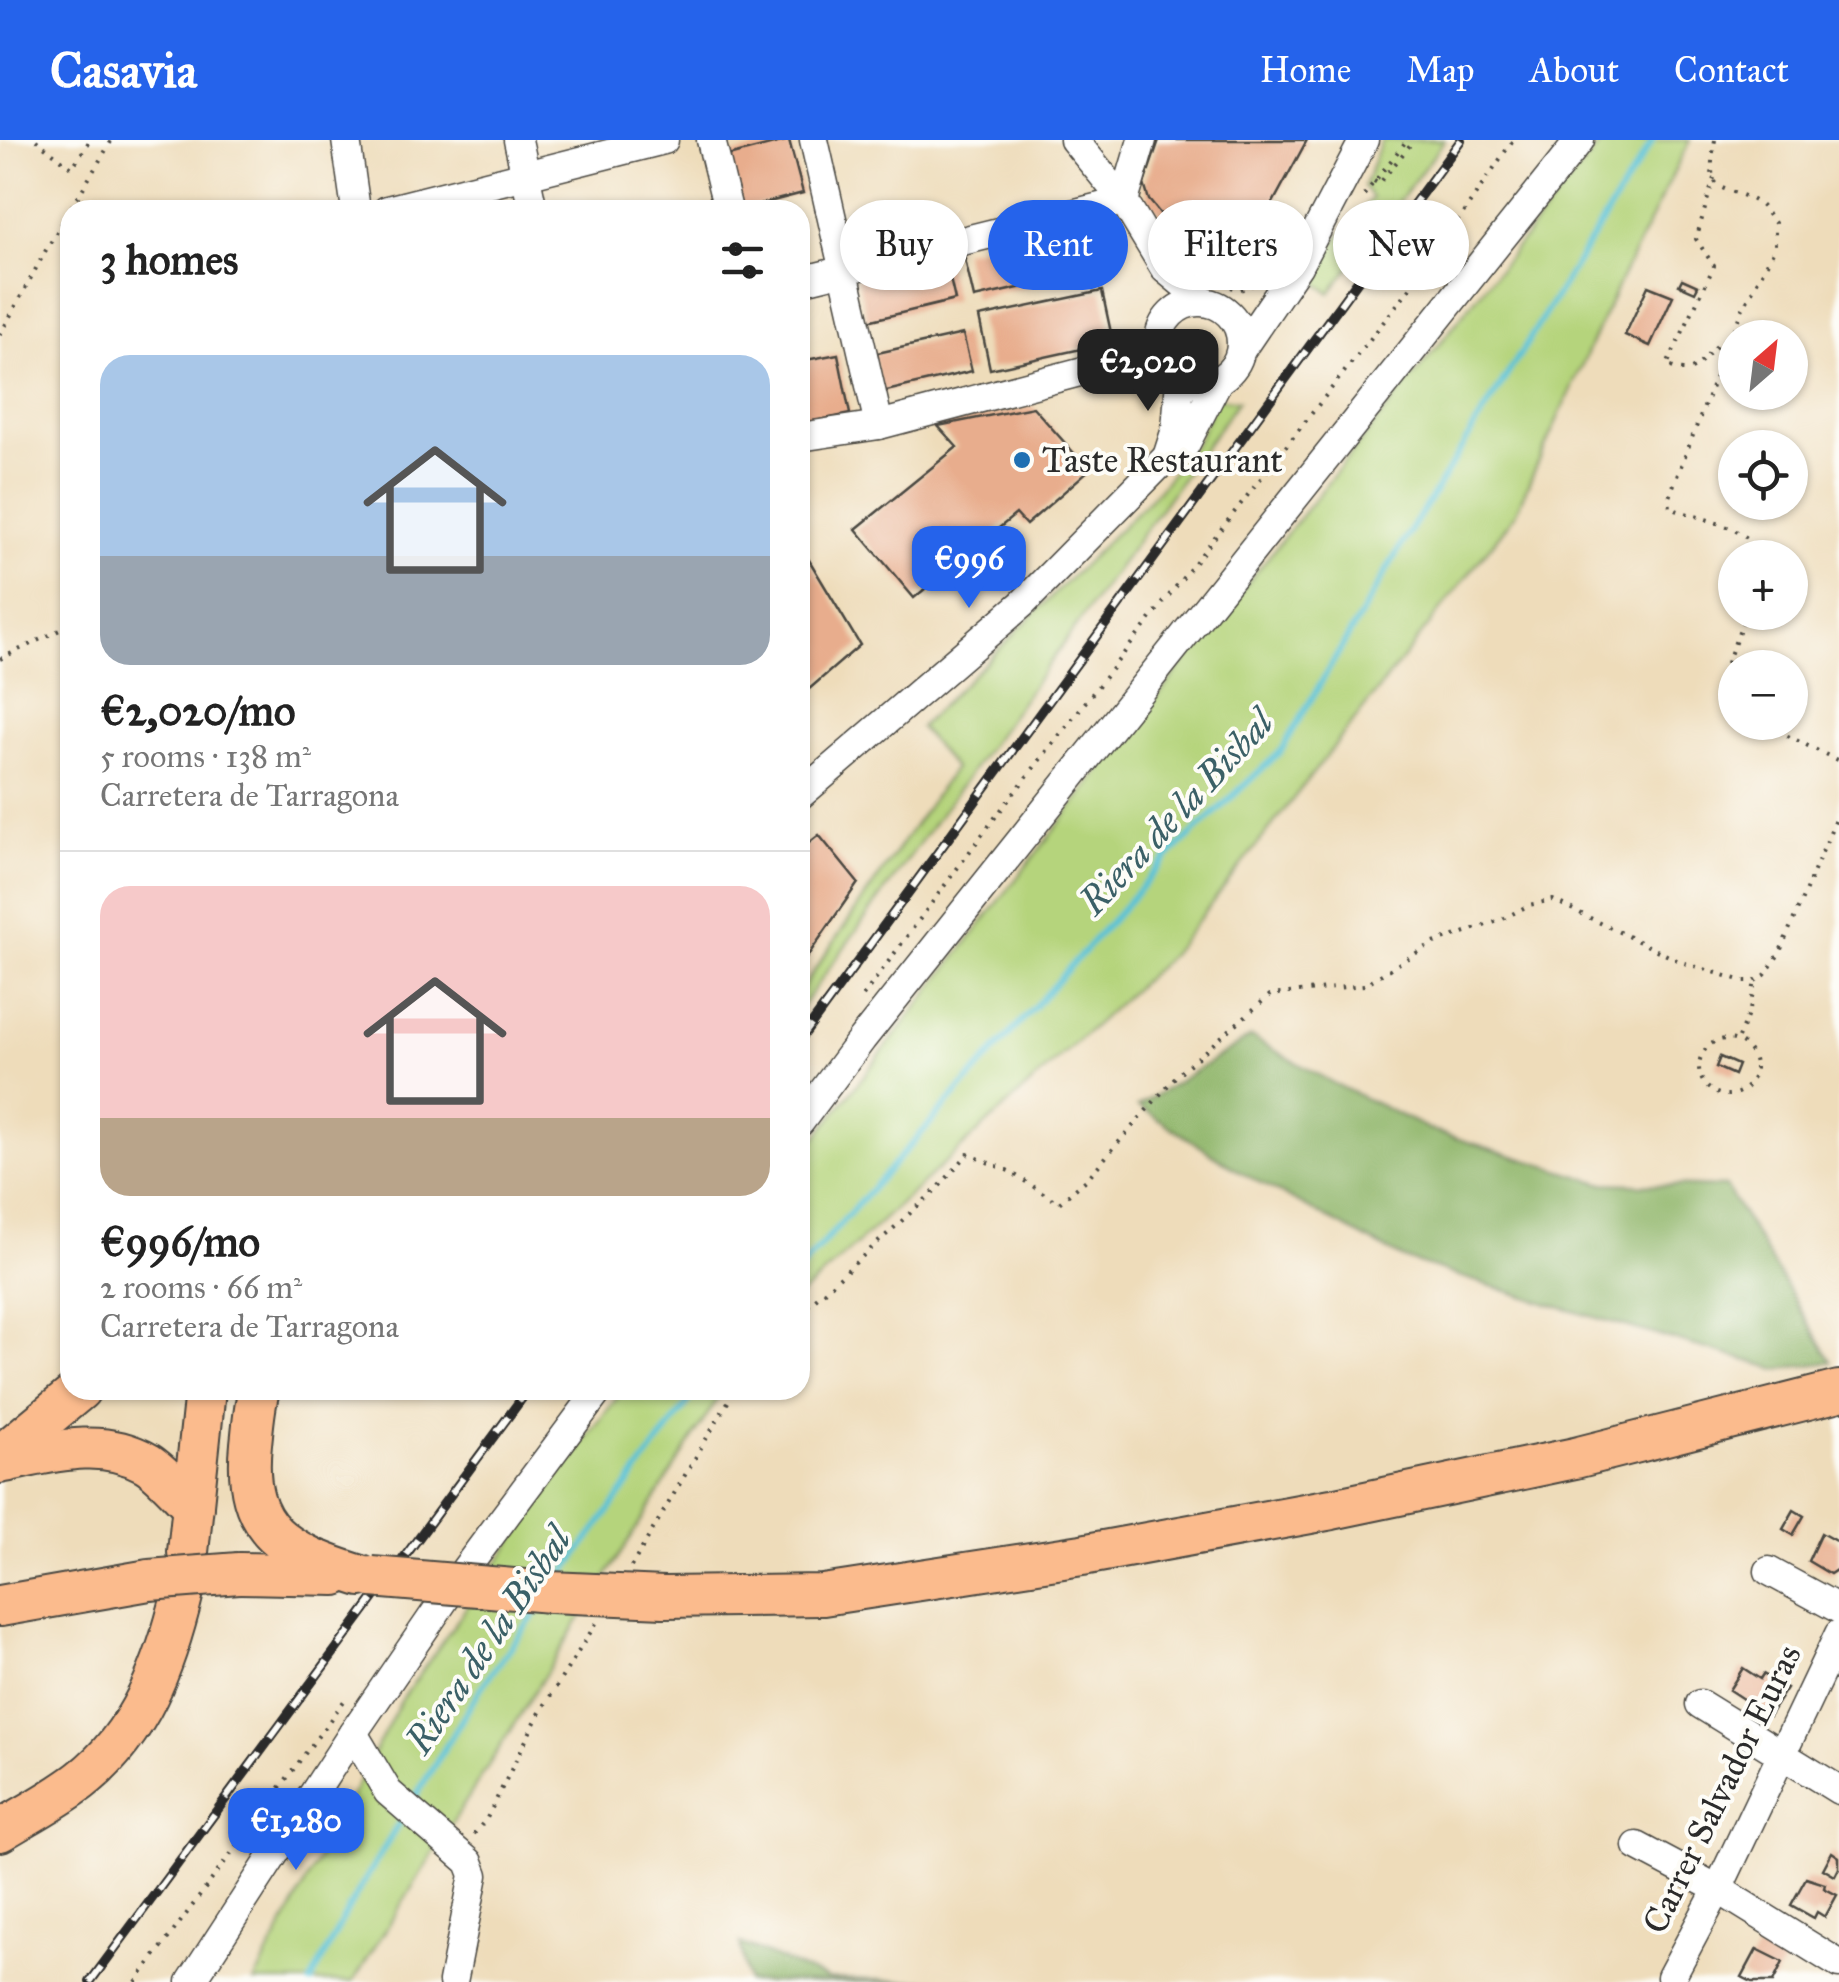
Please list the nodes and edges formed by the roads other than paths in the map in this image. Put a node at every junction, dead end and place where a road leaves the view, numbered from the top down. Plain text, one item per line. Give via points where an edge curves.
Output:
1 (346, 140) edge
2 (518, 140) edge
3 (664, 140) edge
4 (711, 140) edge
5 (814, 140) edge
6 (1074, 140) edge
7 (1142, 140) edge
8 (1364, 140) edge
9 (1580, 140) edge
10 (524, 176) junction
11 (355, 200) edge
12 (428, 200) edge
13 (530, 200) edge
14 (726, 200) edge
15 (1124, 200) joint
16 (1128, 207) edge
17 (1313, 237) edge
18 (1148, 240) edge
19 (840, 251) edge
20 (840, 273) edge
21 (810, 279) edge
22 (849, 290) edge
23 (1164, 290) edge
24 (1201, 290) edge
25 (1248, 290) edge
26 (1270, 290) edge
27 (1211, 296) junction
28 (1161, 337) junction
29 (1241, 350) junction
30 (1180, 380) junction
31 (1218, 380) junction
32 (879, 425) junction
33 (810, 435) edge
34 (1166, 458) junction
35 (810, 786) edge
36 (810, 1109) edge
37 (1839, 1391) edge
38 (69, 1400) edge
39 (203, 1400) edge
40 (258, 1400) edge
41 (592, 1400) edge
42 (0, 1460) edge
43 (192, 1506) junction
44 (188, 1552) dead end
45 (1768, 1571) dead end
46 (366, 1576) junction
47 (166, 1586) junction
48 (68, 1592) junction
49 (0, 1606) edge
50 (1839, 1609) edge
51 (0, 1618) edge
52 (1839, 1634) edge
53 (1700, 1704) dead end
54 (353, 1733) junction
55 (1780, 1754) junction
56 (1839, 1790) edge
57 (8, 1822) edge
58 (1636, 1846) dead end
59 (1718, 1890) junction
60 (1839, 1964) edge
61 (1672, 1977) dead end
62 (192, 1982) edge
63 (453, 1982) edge

1 - 11 street
2 - 10 street
3 - 10 street
4 - 14 street
5 - 19 street
6 - 15 street
7 - 15 street
8 - 17 street
9 - 36 street
10 - 12 street
10 - 13 street
16 - 18 street
20 - 21 street
22 - 32 street
23 - 28 street
24 - 27 street
25 - 27 street
26 - 29 street
27 - 28 street via 1181,306
27 - 29 street via 1238,326
28 - 30 street via 1170,372
28 - 32 street
29 - 31 street
30 - 31 street
30 - 34 street
31 - 34 street via 1185,444
32 - 33 street
34 - 35 street via 1022,604
37 - 46 highway, bridge via 1575,1458 1313,1513 823,1595 664,1597
38 - 42 highway
39 - 43 highway
40 - 46 highway via 248,1471 260,1519 297,1552
41 - 54 street
42 - 43 highway via 78,1446 117,1453 147,1463
43 - 44 highway
45 - 50 street
46 - 47 highway, bridge via 239,1573
47 - 48 highway
47 - 57 highway via 158,1676 127,1732 80,1780
48 - 49 highway
48 - 51 highway
52 - 55 street, Carrer Salvador Euras
53 - 55 street
54 - 62 street
54 - 63 street via 388,1792 469,1862 474,1875
55 - 56 street
55 - 59 street, Carrer Salvador Euras
58 - 59 street
59 - 60 street
59 - 61 street, Carrer Salvador Euras

